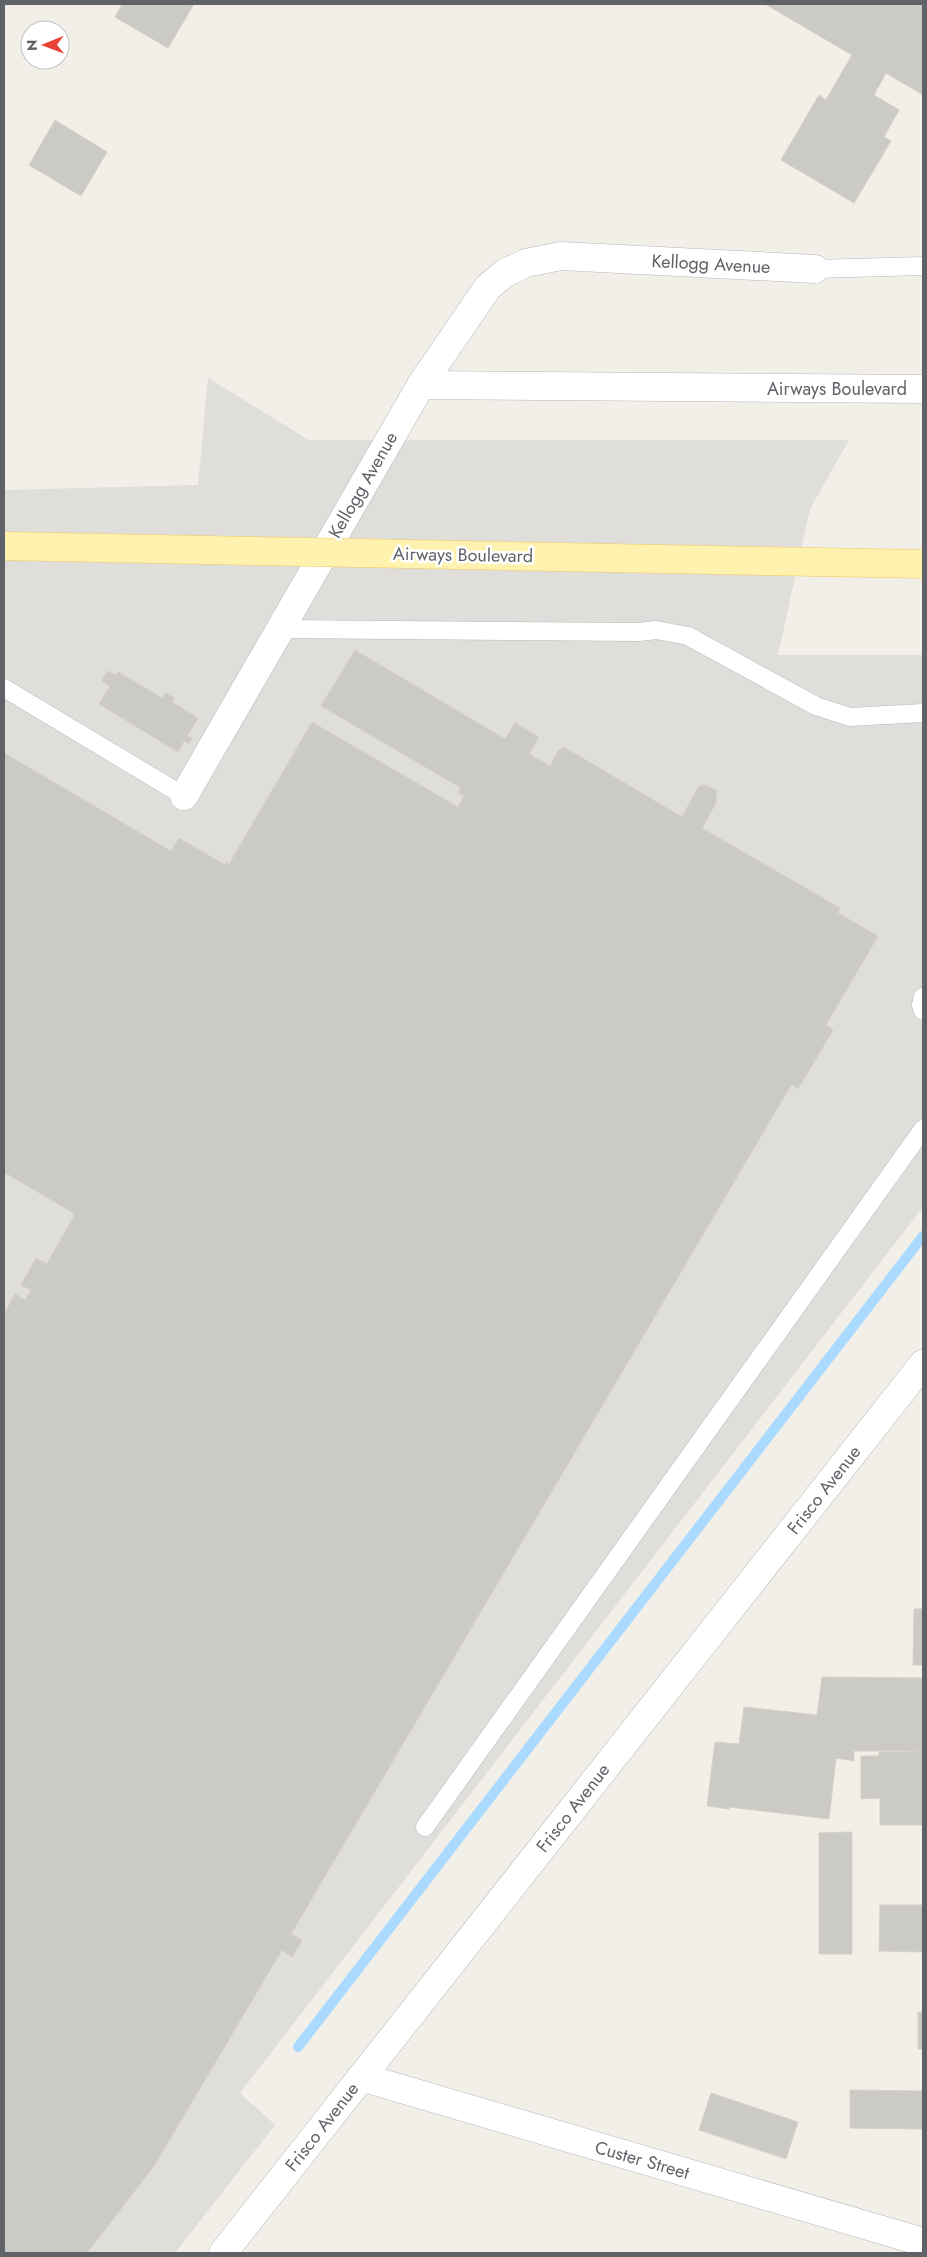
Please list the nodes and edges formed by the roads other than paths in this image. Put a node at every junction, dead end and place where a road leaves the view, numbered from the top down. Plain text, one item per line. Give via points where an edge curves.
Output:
1 (923, 266) edge
2 (815, 269) joint
3 (421, 385) junction
4 (923, 389) edge
5 (4, 546) edge
6 (923, 564) edge
7 (280, 629) junction
8 (4, 688) edge
9 (923, 713) edge
10 (184, 796) joint
11 (923, 997) edge
12 (923, 1011) edge
13 (923, 1129) edge
14 (923, 1364) edge
15 (425, 1827) dead end
16 (361, 2077) junction
17 (923, 2242) edge
18 (223, 2253) edge

1 - 2 lane
2 - 3 street, Kellogg Avenue via 562,256 526,263 505,273 488,287
3 - 4 street, Airways Boulevard
3 - 7 street, Kellogg Avenue
5 - 6 main road, Airways Boulevard, bridge
7 - 9 lane via 656,630 688,636 816,706 850,717
7 - 10 street, Kellogg Avenue
8 - 10 lane, Kellogg Avenue
11 - 12 lane
13 - 15 lane
14 - 16 street, Frisco Avenue
16 - 17 street, Custer Street
16 - 18 street, Frisco Avenue

